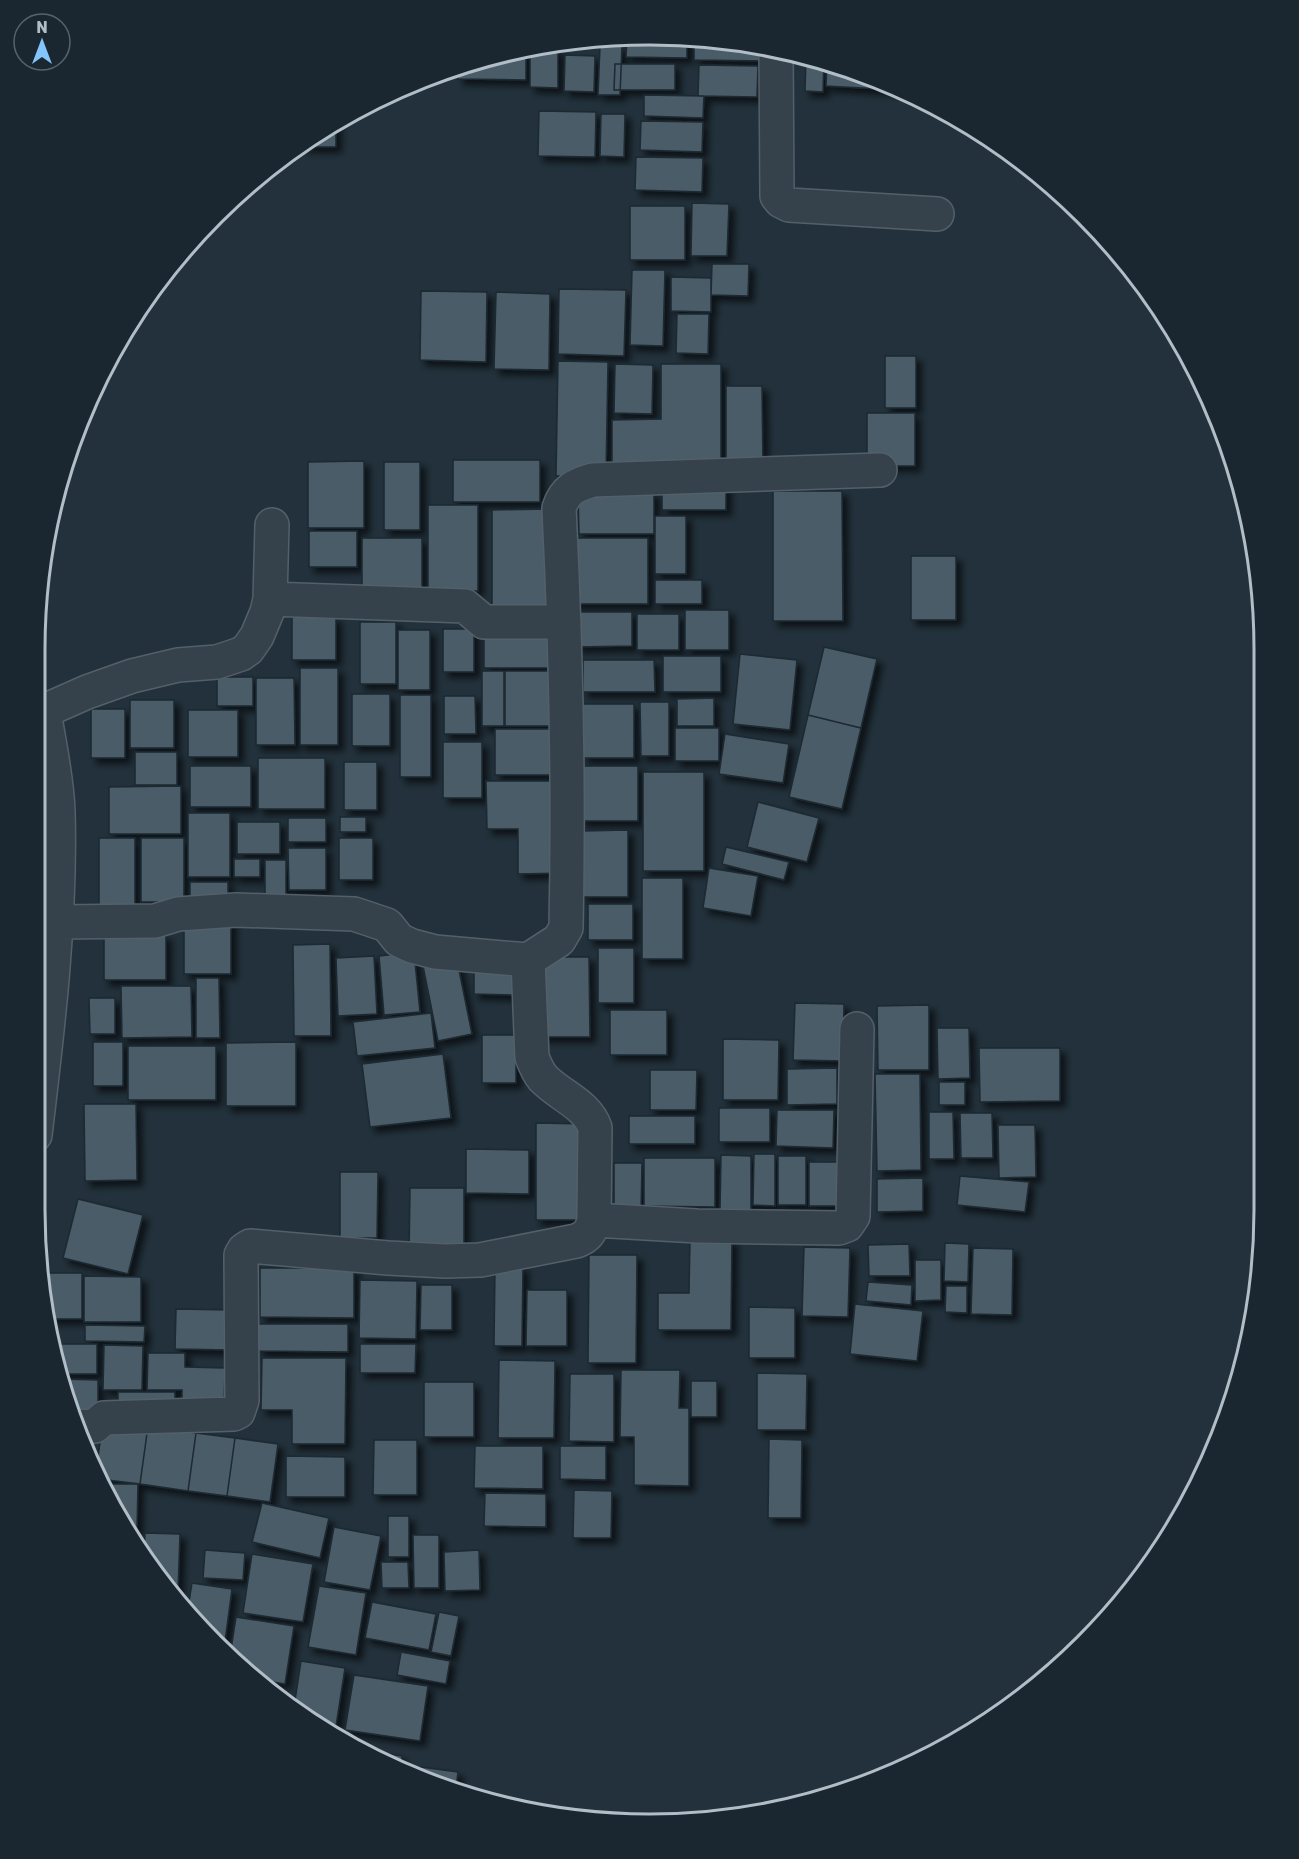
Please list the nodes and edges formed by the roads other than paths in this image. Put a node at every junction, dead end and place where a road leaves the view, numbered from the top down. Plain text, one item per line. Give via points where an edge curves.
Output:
1 (776, 59) edge
2 (937, 214) dead end
3 (880, 470) dead end
4 (272, 525) dead end
5 (270, 599) junction
6 (564, 622) junction
7 (45, 709) edge
8 (45, 742) edge
9 (57, 922) junction
10 (528, 960) junction
11 (857, 1029) dead end
12 (45, 1048) edge
13 (594, 1220) junction
14 (85, 1426) edge

1 - 2 street via 777,196 781,201 789,205
3 - 6 street via 593,480 578,484 563,496 559,508
4 - 5 street
5 - 6 street via 465,606 484,622
5 - 7 street via 257,636 241,654 217,662 177,665 132,676
6 - 10 street via 566,928 559,940
8 - 9 street via 58,808
9 - 10 street via 156,921 177,914 236,910 354,914 387,925 399,940 412,946 435,952
9 - 12 street
10 - 13 street via 532,1057 536,1069 591,1117 595,1128
11 - 13 street via 853,1216 847,1225 697,1226
13 - 14 street via 585,1238 480,1260 388,1258 250,1246 241,1255 242,1400 238,1412 104,1418 95,1426

